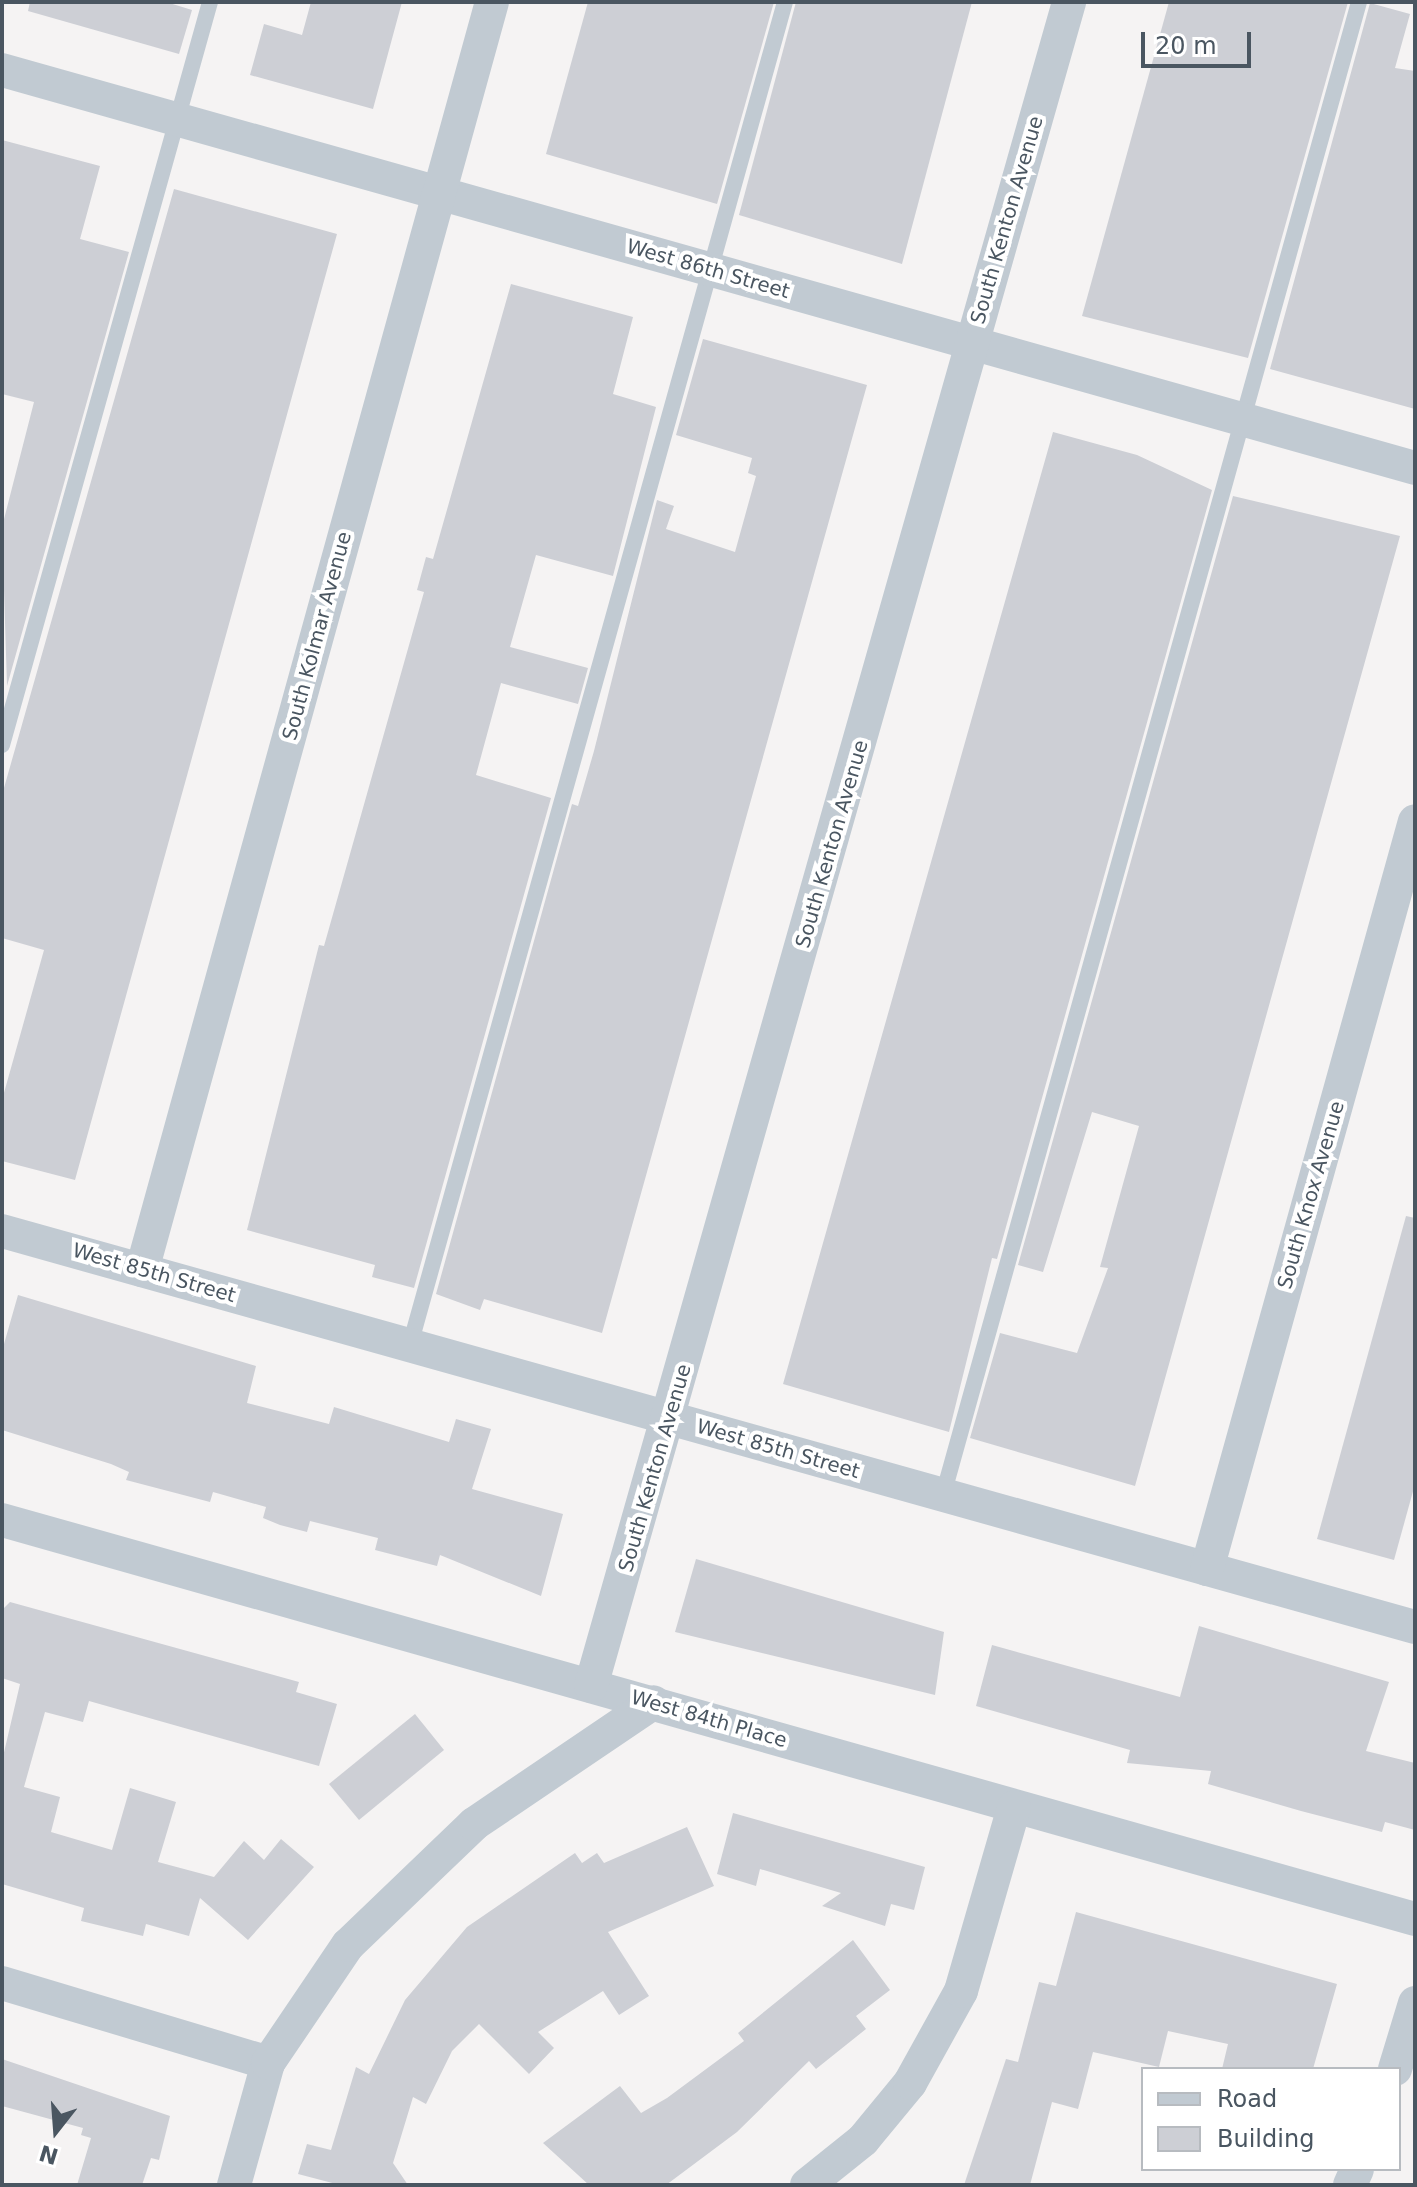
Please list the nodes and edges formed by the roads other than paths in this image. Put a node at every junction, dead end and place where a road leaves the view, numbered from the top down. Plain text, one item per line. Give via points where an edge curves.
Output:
1 (210, 2) edge
2 (492, 2) edge
3 (785, 2) edge
4 (1069, 2) edge
5 (1359, 2) edge
6 (2, 70) edge
7 (177, 120) junction
8 (439, 194) junction
9 (710, 269) junction
10 (972, 343) junction
11 (1242, 419) junction
12 (1415, 468) edge
13 (2, 745) edge
14 (1415, 821) edge
15 (2, 1231) edge
16 (142, 1270) junction
17 (410, 1345) junction
18 (670, 1419) junction
19 (943, 1495) junction
20 (2, 1520) edge
21 (1207, 1569) junction
22 (1415, 1627) edge
23 (591, 1686) junction
24 (654, 1702) junction
25 (1014, 1807) junction
26 (1415, 1919) edge
27 (2, 1983) edge
28 (1415, 2003) edge
29 (268, 2063) junction
30 (1396, 2067) edge
31 (234, 2185) edge
32 (807, 2185) edge

1 - 7 lane
2 - 8 street, South Kolmar Avenue
3 - 9 lane
4 - 10 street, South Kenton Avenue
5 - 11 lane
6 - 7 street, West 86th Street
7 - 8 street, West 86th Street
7 - 13 lane
8 - 9 street, West 86th Street
8 - 16 street, South Kolmar Avenue
9 - 10 street, West 86th Street
9 - 17 lane
10 - 11 street, West 86th Street
10 - 18 street, South Kenton Avenue
11 - 12 street, West 86th Street
11 - 19 lane
14 - 21 street, South Knox Avenue
15 - 16 street, West 85th Street
16 - 17 street, West 85th Street
17 - 18 street, West 85th Street
18 - 19 street, West 85th Street
18 - 23 street, South Kenton Avenue
19 - 21 street, West 85th Street
20 - 23 street, West 84th Place
21 - 22 street, West 85th Street
23 - 24 street, West 84th Place
24 - 25 street, West 84th Place
24 - 29 street via 474,1824 348,1945
25 - 26 street, West 84th Place
25 - 32 street via 961,1991 925,2056 863,2140
27 - 29 street
28 - 30 street
29 - 31 street

